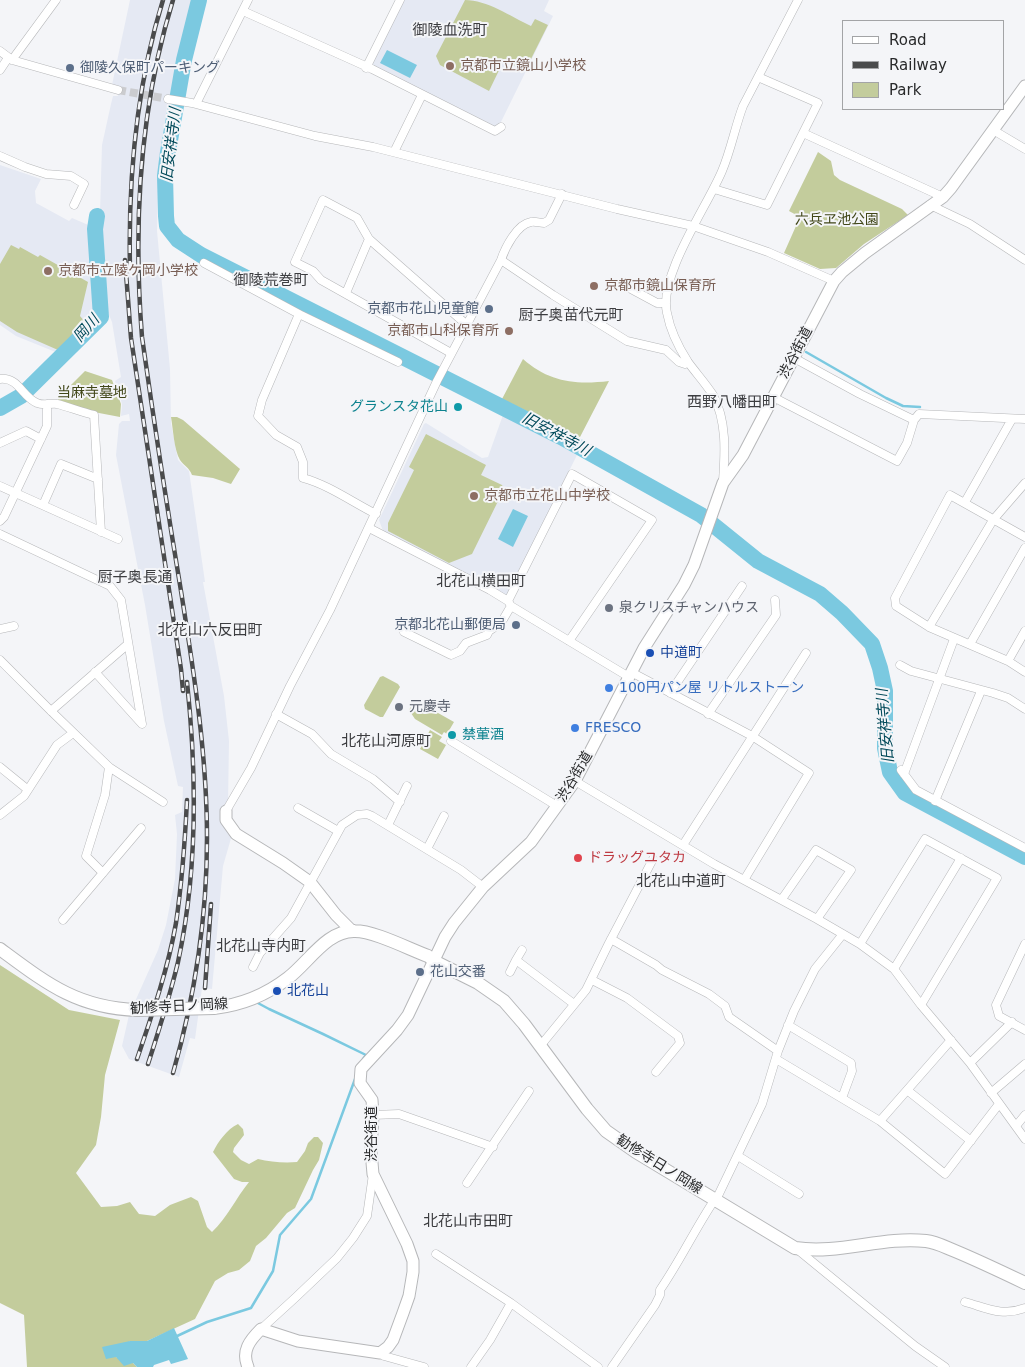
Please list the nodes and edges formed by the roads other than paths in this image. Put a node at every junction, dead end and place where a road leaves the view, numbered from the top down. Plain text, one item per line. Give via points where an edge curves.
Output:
1 (56, 0) edge
2 (248, 0) edge
3 (400, 0) edge
4 (798, 0) edge
5 (243, 11) junction
6 (0, 51) edge
7 (10, 59) junction
8 (366, 68) junction
9 (0, 70) edge
10 (758, 78) junction
11 (1025, 86) edge
12 (118, 90) tunnel mouth
13 (422, 95) junction
14 (173, 100) tunnel mouth
15 (196, 104) junction
16 (501, 127) dead end
17 (993, 130) junction
18 (803, 133) junction
19 (1025, 149) edge
20 (394, 152) junction
21 (0, 156) edge
22 (714, 189) junction
23 (562, 194) junction
24 (943, 197) junction
25 (74, 205) dead end
26 (930, 205) junction
27 (693, 226) junction
28 (369, 239) junction
29 (501, 260) junction
30 (1025, 260) edge
31 (204, 263) dead end
32 (834, 281) junction
33 (631, 289) dead end
34 (346, 293) junction
35 (666, 303) junction
36 (299, 314) junction
37 (467, 325) junction
38 (451, 353) junction
39 (794, 358) junction
40 (398, 362) dead end
41 (688, 363) junction
42 (0, 379) edge
43 (773, 397) junction
44 (47, 404) junction
45 (1012, 419) junction
46 (1025, 419) edge
47 (914, 420) junction
48 (41, 438) junction
49 (0, 443) edge
50 (98, 478) junction
51 (723, 483) junction
52 (1025, 483) edge
53 (0, 486) edge
54 (16, 493) junction
55 (965, 502) junction
56 (43, 505) junction
57 (376, 514) junction
58 (993, 520) junction
59 (0, 521) edge
60 (369, 528) junction
61 (101, 532) junction
62 (0, 534) edge
63 (1025, 537) edge
64 (118, 539) dead end
65 (1025, 548) edge
66 (742, 586) dead end
67 (775, 600) dead end
68 (509, 604) junction
69 (14, 626) dead end
70 (929, 627) junction
71 (0, 630) edge
72 (1025, 631) edge
73 (404, 632) dead end
74 (954, 639) junction
75 (569, 641) junction
76 (128, 644) junction
77 (970, 644) junction
78 (806, 652) dead end
79 (0, 660) edge
80 (1008, 661) junction
81 (900, 665) dead end
82 (95, 672) junction
83 (1025, 672) edge
84 (630, 674) junction
85 (940, 679) junction
86 (981, 691) junction
87 (670, 692) junction
88 (1025, 709) edge
89 (51, 712) junction
90 (276, 714) junction
91 (708, 714) junction
92 (73, 732) junction
93 (752, 736) junction
94 (451, 741) dead end
95 (0, 767) edge
96 (109, 767) junction
97 (575, 781) junction
98 (407, 786) dead end
99 (27, 790) junction
100 (935, 800) junction
101 (163, 802) dead end
102 (400, 802) junction
103 (557, 806) junction
104 (298, 808) dead end
105 (226, 811) joint
106 (0, 815) edge
107 (444, 816) dead end
108 (388, 825) junction
109 (141, 828) dead end
110 (338, 831) junction
111 (683, 845) junction
112 (1025, 848) edge
113 (427, 849) junction
114 (961, 858) junction
115 (653, 859) dead end
116 (103, 873) junction
117 (744, 880) junction
118 (310, 882) junction
119 (483, 887) junction
120 (782, 899) junction
121 (818, 918) junction
122 (63, 920) dead end
123 (352, 931) junction
124 (843, 934) junction
125 (611, 939) junction
126 (860, 944) junction
127 (1025, 944) edge
128 (0, 949) edge
129 (522, 950) dead end
130 (516, 960) junction
131 (434, 961) junction
132 (253, 967) dead end
133 (894, 969) junction
134 (510, 972) dead end
135 (592, 980) junction
136 (574, 1004) junction
137 (921, 1005) junction
138 (1012, 1022) junction
139 (788, 1025) junction
140 (1025, 1030) edge
141 (951, 1040) junction
142 (541, 1046) junction
143 (778, 1051) junction
144 (776, 1059) junction
145 (970, 1063) junction
146 (1025, 1064) edge
147 (656, 1072) dead end
148 (907, 1090) junction
149 (529, 1091) dead end
150 (991, 1092) junction
151 (842, 1098) junction
152 (999, 1104) junction
153 (373, 1115) junction
154 (1025, 1116) edge
155 (880, 1121) junction
156 (1016, 1126) junction
157 (1025, 1139) edge
158 (971, 1141) junction
159 (493, 1147) junction
160 (738, 1156) junction
161 (373, 1174) junction
162 (467, 1183) dead end
163 (799, 1194) dead end
164 (715, 1200) junction
165 (796, 1248) junction
166 (436, 1254) dead end
167 (1025, 1283) edge
168 (965, 1302) dead end
169 (511, 1303) junction
170 (1025, 1308) edge
171 (261, 1329) junction
172 (380, 1353) junction
173 (248, 1367) edge
174 (424, 1367) edge
175 (472, 1367) edge
176 (598, 1367) edge
177 (612, 1367) edge
178 (945, 1367) edge

1 - 7 street
2 - 5 street
3 - 8 street
4 - 10 street
5 - 8 street
5 - 15 street
6 - 7 street
7 - 9 street
7 - 12 street
8 - 13 street
10 - 18 street via 818,103
10 - 22 street via 736,124
11 - 17 main road, 渋谷街道
13 - 16 street via 495,131
13 - 20 street
14 - 15 street
15 - 20 street via 315,136
17 - 19 street
17 - 24 main road, 渋谷街道
18 - 22 street via 767,205
18 - 24 street
20 - 23 street
21 - 25 street via 25,168 71,176 84,184
22 - 27 street
23 - 27 street
23 - 29 street via 548,220 544,223 530,222 518,231 505,247
24 - 26 main road, 渋谷街道
26 - 30 street via 970,224
26 - 32 main road, 渋谷街道 via 865,253
27 - 32 street via 768,252
27 - 35 street via 671,280
28 - 34 street
28 - 34 street via 358,218 323,200 294,262
28 - 37 street
29 - 37 street
29 - 41 street via 627,341 666,350 679,362
31 - 36 street
32 - 39 main road, 渋谷街道
33 - 35 street via 657,303
34 - 38 street
35 - 41 street via 672,330
36 - 40 street
36 - 57 street via 258,416 276,435 297,447 303,478 316,481
37 - 38 street
38 - 57 street
39 - 43 main road, 渋谷街道
39 - 47 street
41 - 51 street via 717,406 723,430
42 - 44 street via 14,382 28,397 39,404
43 - 47 street via 897,461
43 - 51 main road, 渋谷街道 via 743,455
44 - 48 street via 47,426
44 - 50 street via 94,415
45 - 46 street
45 - 47 street via 919,414
45 - 55 street
48 - 49 street via 26,431
48 - 54 street
50 - 56 street via 61,464
50 - 61 street
51 - 84 main road, 渋谷街道 via 694,565
52 - 58 street
53 - 54 street
54 - 56 street
54 - 59 street
55 - 58 street
55 - 70 street via 950,495 895,598 896,606
56 - 61 street
57 - 60 street
58 - 63 street
58 - 70 street
60 - 68 street via 484,587
60 - 90 street
61 - 64 street
62 - 76 street via 110,586 121,600
65 - 77 street
66 - 87 street
67 - 91 street via 776,615
68 - 73 street via 501,623 487,635 466,643 451,655
68 - 75 street
68 - 75 street via 572,474 652,520
69 - 71 street
70 - 74 street
72 - 80 street
74 - 77 street
74 - 85 street
75 - 84 street
76 - 82 street
76 - 82 street via 142,724
77 - 80 street
78 - 93 street
79 - 89 street
80 - 83 street
81 - 85 street
82 - 89 street
84 - 87 street
84 - 97 main road, 渋谷街道
85 - 86 street
85 - 100 street via 902,772 916,790
86 - 88 street via 1008,698
86 - 100 street
87 - 91 street
89 - 92 street
90 - 102 street via 312,734 331,754 373,779
90 - 105 street
91 - 93 street
92 - 96 street
92 - 99 street via 57,745
93 - 111 street
93 - 117 street via 809,773
94 - 103 street
95 - 99 street
96 - 101 street
96 - 116 street via 105,795 86,856
97 - 103 main road, 渋谷街道
97 - 111 street
98 - 102 street
99 - 106 street
100 - 112 street
102 - 108 street
103 - 119 main road, 渋谷街道 via 531,842
104 - 110 street
105 - 118 main road via 227,823 241,838
107 - 113 street
108 - 110 street via 362,814 342,824
108 - 113 street
109 - 116 street
110 - 118 street
111 - 117 street
113 - 119 street
114 - 126 street via 925,839
114 - 133 street
114 - 137 street via 997,878
115 - 125 street
116 - 122 street
117 - 120 street
118 - 123 main road
118 - 132 street via 291,918 260,953
119 - 131 main road, 渋谷街道 via 454,923
120 - 121 street
120 - 121 street via 816,850 851,870
121 - 124 street
123 - 128 main road, 勧修寺日ノ岡線, bridge via 334,936 289,977 267,992 214,1008 137,1010 99,1006 58,990
123 - 131 main road, 勧修寺日ノ岡線 via 382,938
124 - 126 street
124 - 139 street via 815,969
125 - 135 street
125 - 143 street via 709,994 725,1006 729,1017
126 - 133 street
127 - 138 street via 996,1005 999,1016
129 - 130 street
130 - 134 street
130 - 136 street
131 - 142 main road, 勧修寺日ノ岡線 via 497,996
131 - 153 main road, 渋谷街道 via 408,1015 361,1069 360,1082 372,1100
133 - 137 street
135 - 136 street
135 - 147 street via 627,998 678,1036 680,1043
136 - 142 street
137 - 141 street
138 - 140 street
138 - 145 street
139 - 143 street
139 - 151 street via 851,1063 852,1071
141 - 145 street
141 - 148 street
142 - 164 main road, 勧修寺日ノ岡線 via 606,1131
143 - 144 street
144 - 151 street
144 - 160 street via 762,1104
145 - 150 street
146 - 150 street
148 - 155 street
148 - 158 street
149 - 159 street
150 - 152 street
151 - 155 street
152 - 156 street
152 - 158 street
153 - 159 street via 399,1114
153 - 161 main road, 渋谷街道
154 - 156 street
155 - 158 street via 946,1174
156 - 157 street
159 - 162 street
160 - 163 street
160 - 164 street
161 - 171 street via 367,1216 353,1238 302,1292
161 - 172 main road, 渋谷街道 via 413,1262 409,1296 394,1340
164 - 165 main road, 勧修寺日ノ岡線
164 - 177 street via 696,1226 655,1305
165 - 167 main road, 勧修寺日ノ岡線 via 835,1249 902,1240 926,1241 964,1254
165 - 178 street
166 - 169 street
168 - 170 street via 993,1312
169 - 175 street
169 - 176 street
171 - 172 main road via 298,1341
171 - 173 main road via 250,1339 245,1356
172 - 174 street

